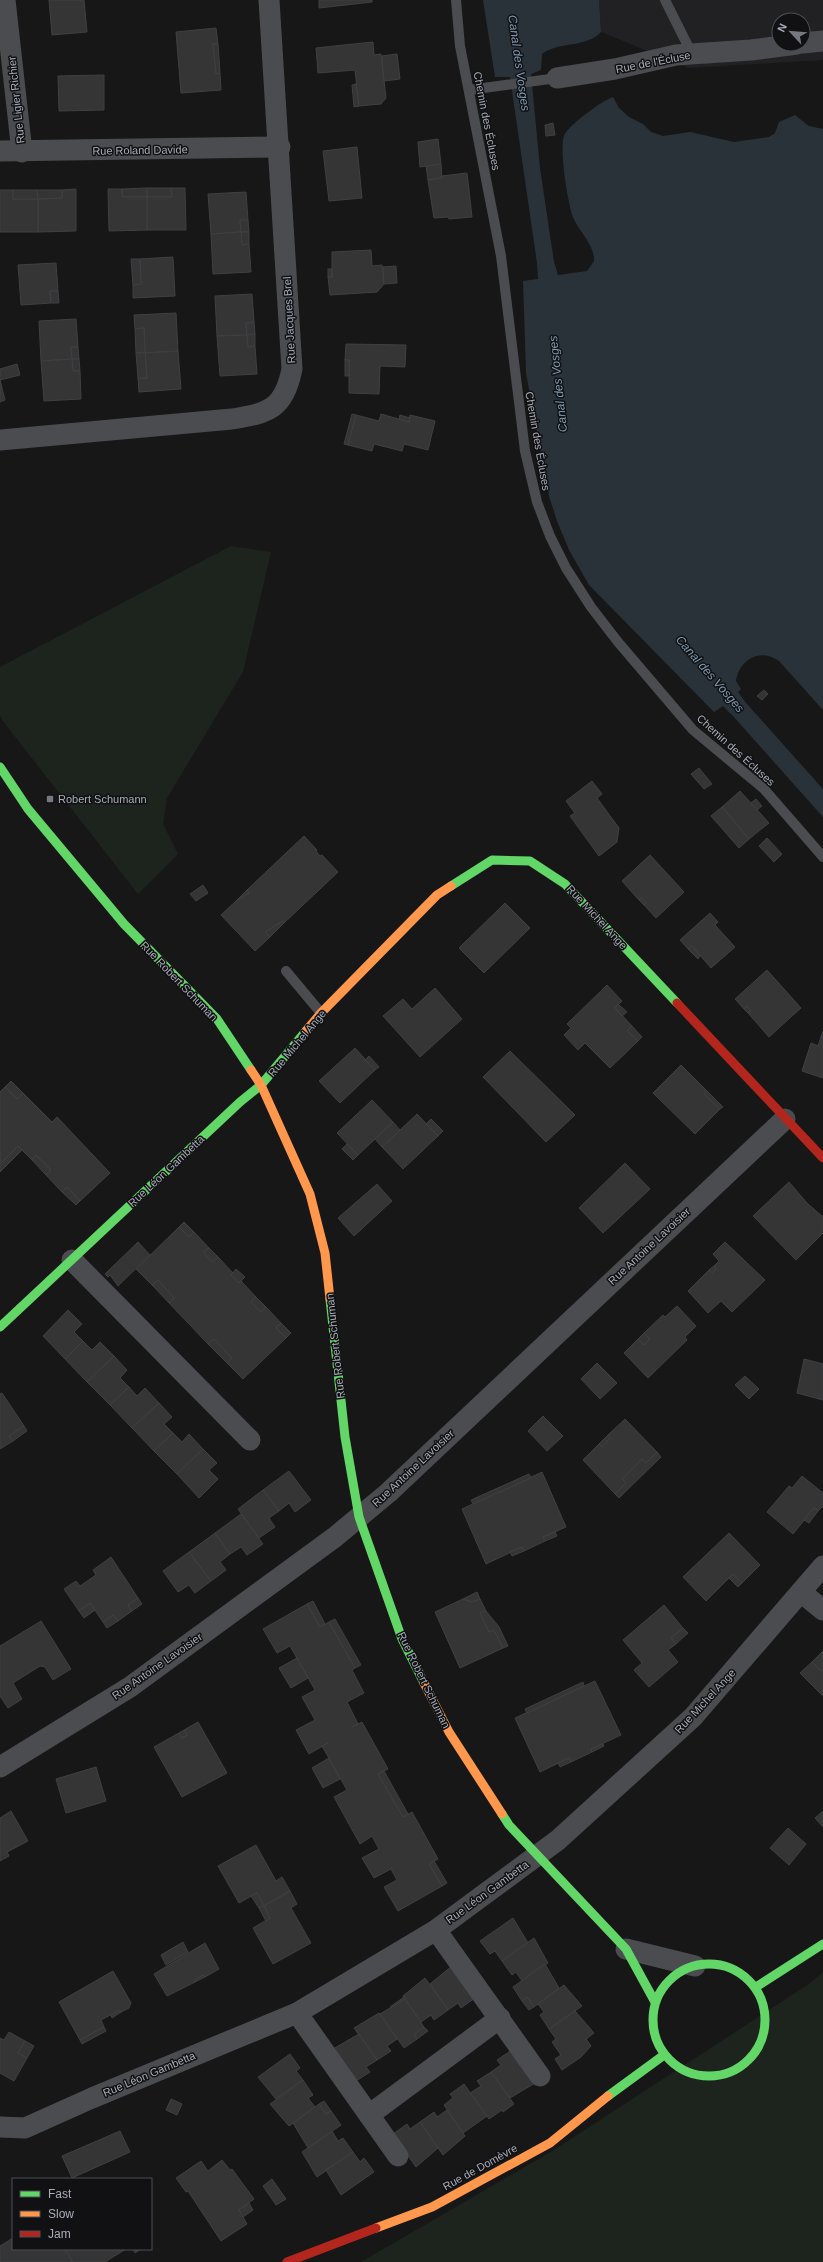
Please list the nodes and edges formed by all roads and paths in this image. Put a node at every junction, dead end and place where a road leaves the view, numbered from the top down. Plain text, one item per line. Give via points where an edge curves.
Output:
1 (5, 0) edge
2 (270, 0) edge
3 (456, 0) edge
4 (665, 0) edge
5 (823, 41) edge
6 (811, 42) edge
7 (771, 46) edge
8 (692, 54) junction
9 (557, 78) joint
10 (469, 90) junction
11 (280, 147) junction
12 (0, 151) edge
13 (22, 152) junction
14 (0, 440) edge
15 (0, 767) edge
16 (823, 857) edge
17 (286, 971) dead end
18 (321, 1013) junction
19 (261, 1085) junction
20 (785, 1119) junction
21 (823, 1158) edge
22 (72, 1260) junction
23 (0, 1328) edge
24 (250, 1440) dead end
25 (359, 1517) junction
26 (823, 1566) edge
27 (802, 1592) junction
28 (823, 1610) edge
29 (0, 1767) edge
30 (538, 1855) junction
31 (436, 1930) junction
32 (823, 1944) edge
33 (626, 1949) junction
34 (695, 1966) junction
35 (756, 1987) junction
36 (655, 2002) junction
37 (297, 2012) junction
38 (500, 2018) junction
39 (664, 2055) junction
40 (540, 2076) dead end
41 (369, 2114) junction
42 (0, 2127) edge
43 (398, 2156) dead end
44 (287, 2262) edge

1 - 13 street, Rue Ligier Richier
2 - 11 street, Rue Jacques Brel
3 - 10 lane, Chemin des Écluses via 460,46
4 - 8 lane
5 - 6 street
7 - 8 street, Rue de l'Écluse
8 - 9 street, Rue de l'Écluse
9 - 10 lane
10 - 16 lane, Chemin des Écluses via 501,256 525,451 537,502 550,536 566,568 591,607 618,642 694,730 764,789
11 - 13 street, Rue Roland Davide
11 - 14 street, Rue Jacques Brel via 292,369 288,389 277,404 260,414 232,420
12 - 13 street, Rue Roland Davide
15 - 19 street, Rue Robert Schuman via 28,809 108,906 217,1019
17 - 18 lane
18 - 19 street, Rue Michel Ange
18 - 20 street, Rue Michel Ange via 437,895 492,860 530,860 565,884
19 - 22 street, Rue Léon Gambetta
19 - 25 street, Rue Robert Schuman via 310,1194 325,1253 345,1437
20 - 21 street, Rue Michel Ange
20 - 25 street, Rue Antoine Lavoisier via 388,1493
22 - 23 street, Rue Léon Gambetta
22 - 24 street
25 - 29 street, Rue Antoine Lavoisier via 130,1687
25 - 30 street, Rue Robert Schuman via 402,1639 449,1732 509,1825
26 - 27 street, Rue Michel Ange
27 - 28 street
27 - 30 street, Rue Michel Ange via 693,1717 558,1840
30 - 31 street, Rue Léon Gambetta
30 - 33 street, Rue Robert Schuman
31 - 37 street, Rue Léon Gambetta
31 - 38 street, Rue Léon Gambetta
32 - 35 street
33 - 34 street
33 - 36 street, Rue Robert Schuman
34 - 35 street via 711,1963 728,1966 743,1974
34 - 36 street via 677,1973 663,1986
35 - 39 street via 764,2005 766,2024 761,2043 750,2059 735,2071 716,2077 697,2076 679,2068
36 - 39 street via 652,2021 654,2033
37 - 41 street
37 - 42 street, Rue Léon Gambetta via 25,2128
38 - 40 street, Rue Léon Gambetta
38 - 41 street
39 - 44 street, Rue de Domèvre via 626,2081 543,2146 432,2207
41 - 43 street

